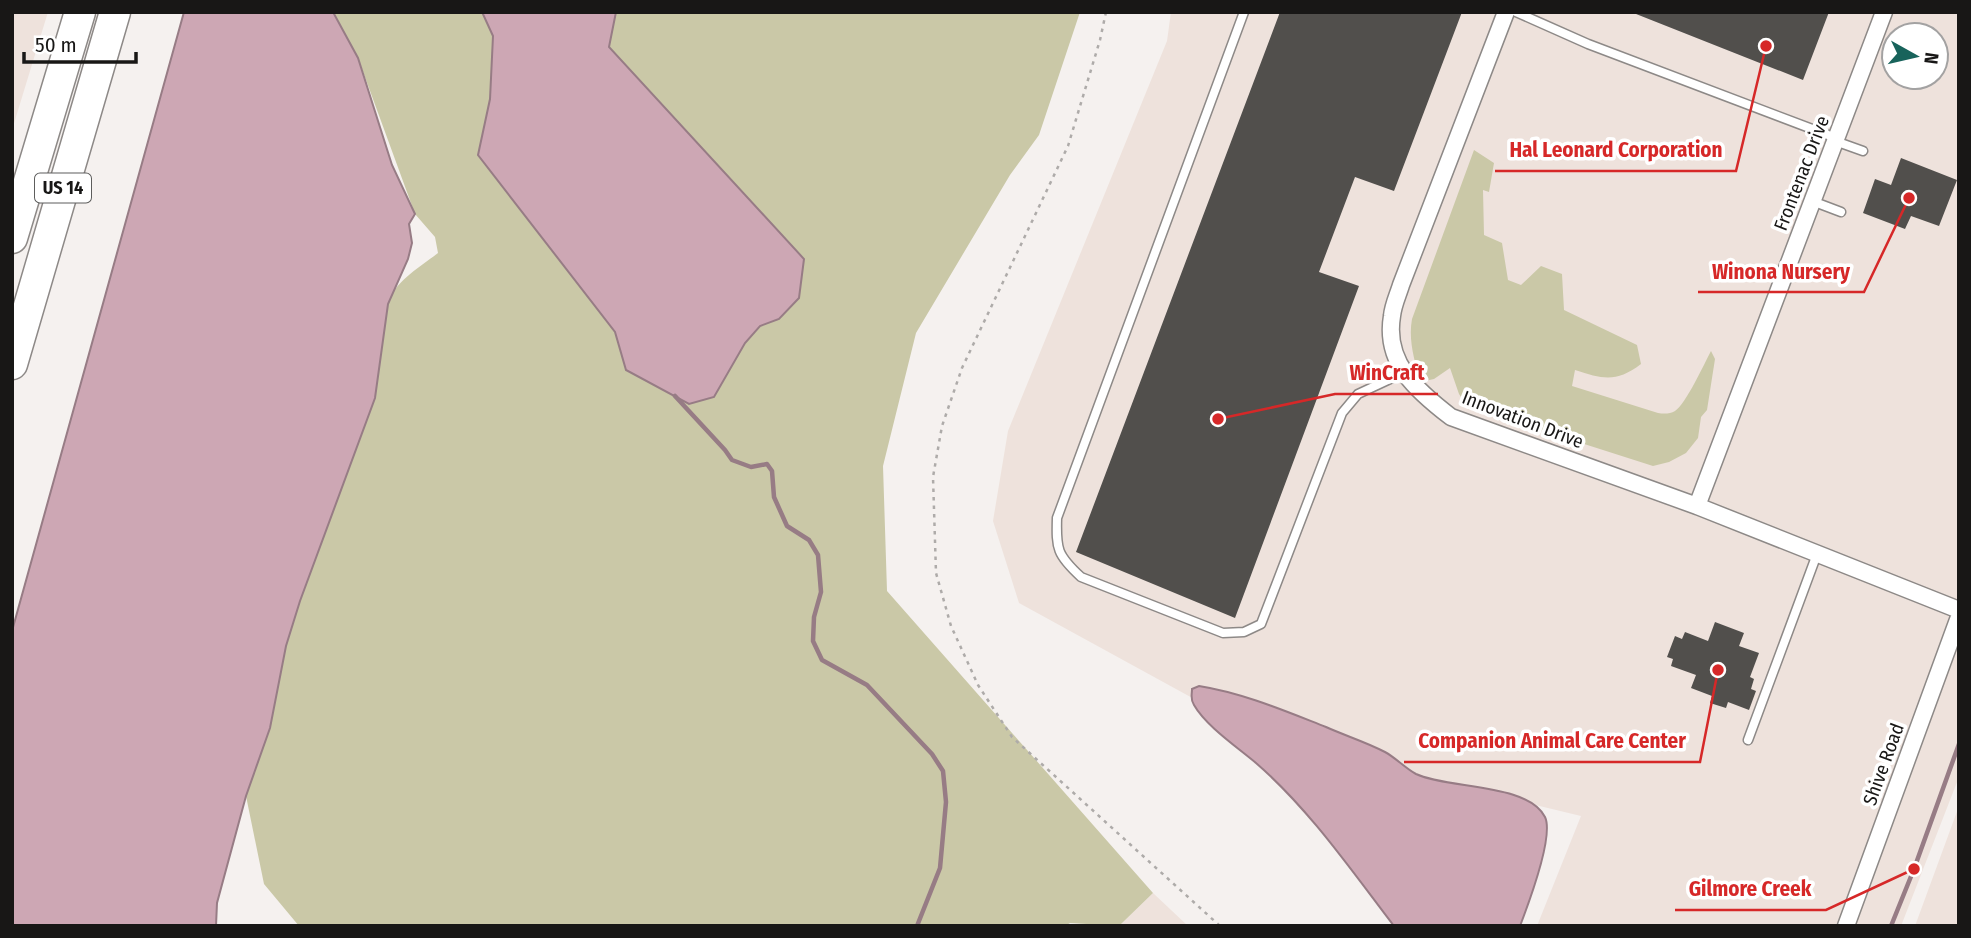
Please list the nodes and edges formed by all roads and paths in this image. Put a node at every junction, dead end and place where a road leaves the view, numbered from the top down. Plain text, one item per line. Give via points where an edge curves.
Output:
1 (80, 12) edge
2 (115, 12) edge
3 (1106, 12) edge
4 (1244, 12) edge
5 (1506, 12) edge
6 (1516, 12) edge
7 (1884, 12) edge
8 (1836, 139) junction
9 (1863, 151) dead end
10 (1812, 201) junction
11 (1841, 212) dead end
12 (12, 238) edge
13 (12, 364) edge
14 (1403, 373) junction
15 (1697, 506) junction
16 (1817, 554) junction
17 (1959, 610) edge
18 (1959, 617) edge
19 (1748, 740) dead end
20 (1220, 926) edge
21 (1846, 926) edge

1 - 12 highway, US 14
2 - 13 highway, US 14
3 - 20 path via 1068,146 962,368 942,426 933,477 936,573 951,626 978,685 1012,737
4 - 14 lane via 1057,518 1056,542 1063,561 1080,577 1223,634 1261,624 1342,413 1358,394
5 - 14 street, Innovation Drive via 1392,316 1391,345
6 - 8 lane
7 - 8 street, Frontenac Drive
8 - 9 lane
8 - 10 street, Frontenac Drive
10 - 11 lane
10 - 15 street, Frontenac Drive
14 - 15 street, Innovation Drive via 1451,417
15 - 16 street, Innovation Drive
16 - 17 street, Innovation Drive
16 - 19 lane
18 - 21 street, Shive Road

